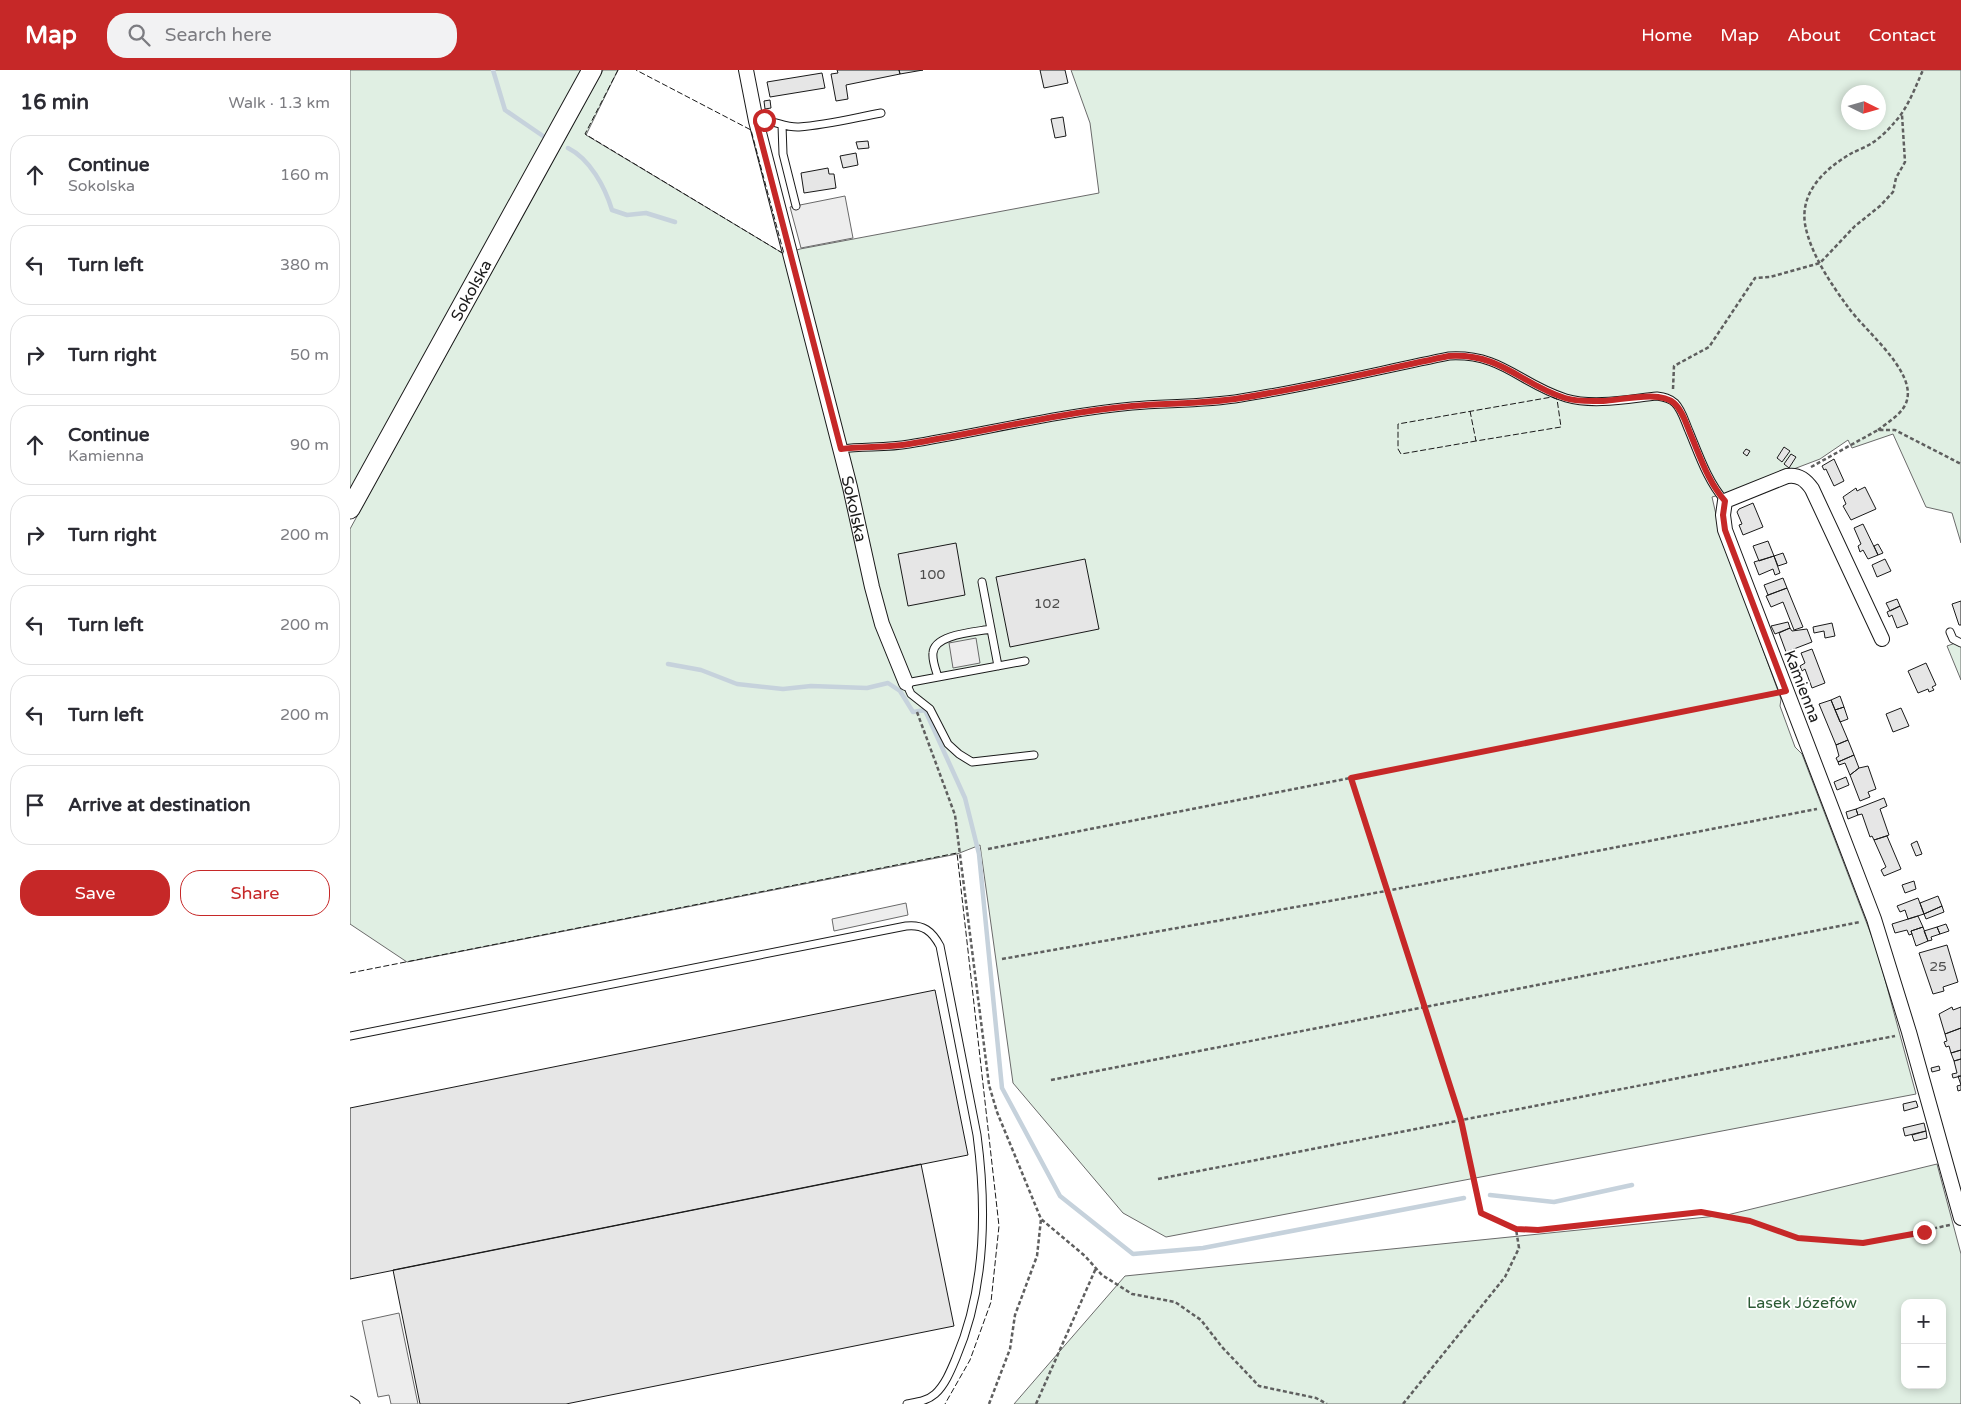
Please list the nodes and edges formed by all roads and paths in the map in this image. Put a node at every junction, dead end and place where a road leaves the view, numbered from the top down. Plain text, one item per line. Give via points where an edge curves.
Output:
1 (592, 70) edge
2 (746, 70) edge
3 (1923, 70) edge
4 (881, 114) dead end
5 (1902, 114) junction
6 (756, 121) junction
7 (782, 125) junction
8 (796, 206) dead end
9 (1820, 263) junction
10 (1668, 398) junction
11 (1878, 430) junction
12 (841, 449) junction
13 (1961, 464) edge
14 (1801, 477) junction
15 (1725, 501) junction
16 (350, 509) edge
17 (982, 582) dead end
18 (991, 630) junction
19 (1950, 632) dead end
20 (1882, 640) dead end
21 (1961, 642) edge
22 (1026, 660) dead end
23 (998, 666) junction
24 (938, 677) junction
25 (906, 683) junction
26 (1786, 691) junction
27 (918, 701) junction
28 (1034, 755) dead end
29 (1351, 778) junction
30 (1830, 805) junction
31 (988, 849) dead end
32 (1386, 892) junction
33 (1874, 919) junction
34 (1002, 959) dead end
35 (1425, 1006) junction
36 (1909, 1032) junction
37 (350, 1036) edge
38 (1051, 1080) dead end
39 (1461, 1120) junction
40 (1158, 1179) dead end
41 (1041, 1219) junction
42 (1956, 1221) edge
43 (1516, 1229) junction
44 (1096, 1268) junction
45 (350, 1400) edge
46 (356, 1404) edge
47 (907, 1404) edge
48 (989, 1404) edge
49 (1036, 1404) edge
50 (1327, 1404) edge
51 (1402, 1404) edge

1 - 16 street, Sokolska
2 - 6 street, Sokolska
3 - 5 path
4 - 7 lane via 798,127
5 - 9 path via 1905,162 1893,192
5 - 9 path via 1872,143 1834,164 1810,191 1804,207 1805,224
6 - 7 lane
6 - 12 street, Sokolska
7 - 8 lane via 783,154
9 - 10 path via 1755,278 1709,347 1674,366 1674,388
9 - 11 path via 1848,308 1900,368 1907,383 1907,401 1902,410
10 - 12 lane via 1578,401 1538,386 1491,360 1464,355 1244,398 1132,406 883,448
10 - 15 lane via 1682,415 1717,492
11 - 13 path via 1895,430
11 - 14 path via 1805,470
12 - 25 street, Sokolska via 879,615
14 - 15 street via 1787,476
14 - 20 street via 1812,489
15 - 26 street, Kamienna via 1725,530
17 - 18 lane
18 - 23 lane
18 - 24 lane via 948,638 936,645 933,652
19 - 21 lane via 1953,639
22 - 23 lane
23 - 24 lane
24 - 25 lane
25 - 27 lane
26 - 29 path
26 - 30 street, Kamienna
27 - 28 lane via 930,709 948,744 972,762
27 - 41 path via 916,711 955,815 989,1085
29 - 31 path
29 - 32 path
30 - 32 path
30 - 33 street, Kamienna
32 - 34 path
32 - 35 path
33 - 35 path
33 - 36 street, Kamienna
35 - 38 path
35 - 39 path
36 - 39 path
36 - 42 street, Kamienna
37 - 47 lane via 906,926 927,929 940,946 978,1136 983,1241 968,1330 954,1364 935,1394
39 - 40 path
39 - 43 path via 1481,1213
41 - 44 path
41 - 48 path via 1037,1256 1015,1315 1010,1349
42 - 43 path via 1924,1232 1863,1243 1798,1238 1750,1221 1701,1212 1538,1230
43 - 51 path via 1519,1248 1505,1277
44 - 49 path
44 - 50 path via 1132,1294 1175,1302 1201,1320 1260,1386 1316,1398
45 - 46 lane

